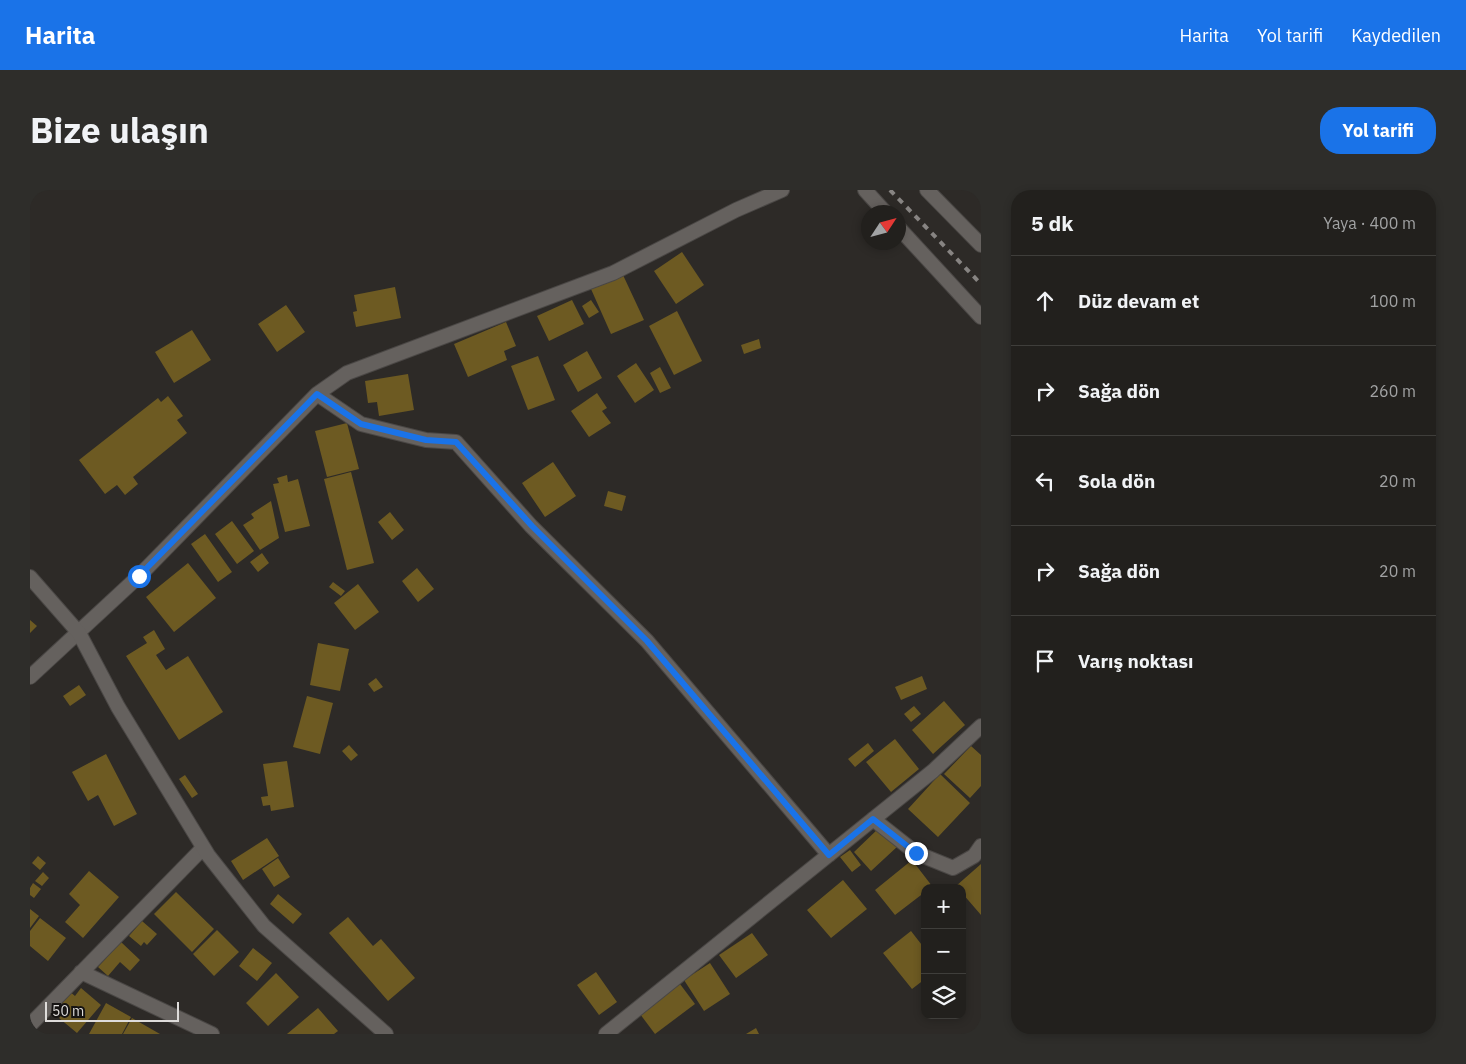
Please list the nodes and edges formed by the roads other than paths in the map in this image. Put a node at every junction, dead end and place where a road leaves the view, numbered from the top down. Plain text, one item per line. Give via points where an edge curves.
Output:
1 (782, 190) edge
2 (865, 190) edge
3 (927, 190) edge
4 (879, 205) edge
5 (906, 236) edge
6 (981, 245) edge
7 (981, 318) edge
8 (317, 394) junction
9 (30, 577) edge
10 (79, 633) junction
11 (30, 677) edge
12 (981, 726) edge
13 (873, 819) junction
14 (981, 846) edge
15 (203, 848) junction
16 (829, 855) junction
17 (81, 972) junction
18 (30, 1025) edge
19 (212, 1034) edge
20 (386, 1034) edge
21 (606, 1034) edge

1 - 8 street via 736,210 613,274 347,373
2 - 4 street
3 - 6 street
5 - 7 street
8 - 10 street
8 - 16 street via 361,424 426,440 456,442 532,526 647,641
9 - 10 street
10 - 11 street
10 - 15 street via 118,707
12 - 13 street via 933,771
13 - 14 street via 916,853 953,868 974,856
13 - 16 street
15 - 17 street
15 - 20 street via 264,926
16 - 21 street
17 - 18 street
17 - 19 street

